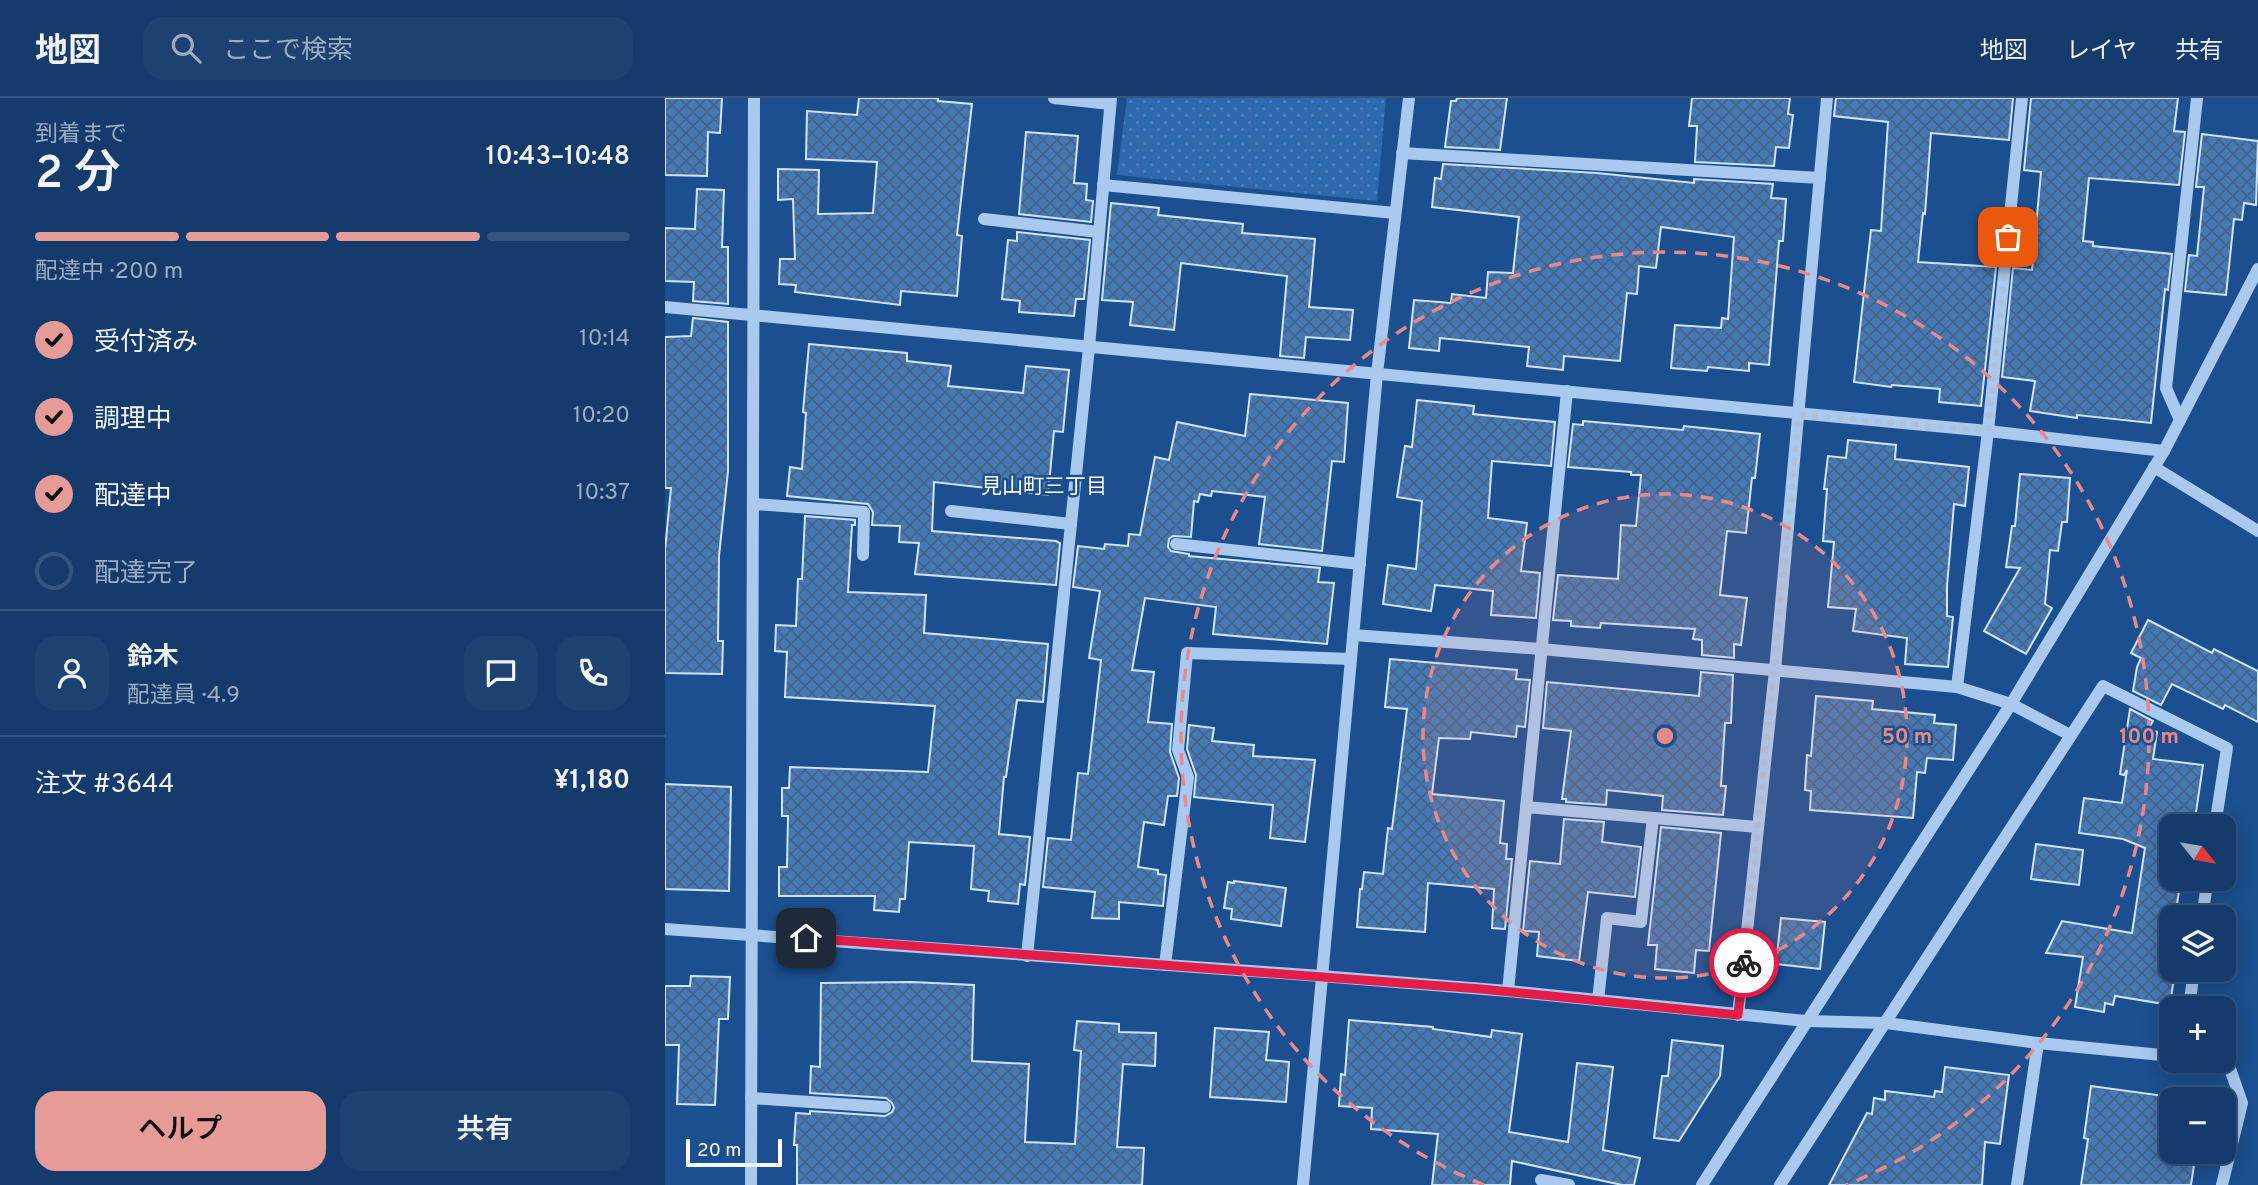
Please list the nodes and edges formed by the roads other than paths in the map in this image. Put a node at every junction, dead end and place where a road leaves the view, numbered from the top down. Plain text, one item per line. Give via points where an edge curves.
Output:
1 (754, 98) edge
2 (1054, 98) edge
3 (1409, 98) edge
4 (1827, 98) edge
5 (2022, 98) edge
6 (2197, 98) edge
7 (1111, 101) edge
8 (1402, 152) junction
9 (1820, 178) junction
10 (1103, 185) junction
11 (1395, 213) junction
12 (984, 219) dead end
13 (1099, 232) junction
14 (2258, 269) edge
15 (665, 307) edge
16 (755, 316) junction
17 (1089, 347) junction
18 (1377, 374) junction
19 (1567, 391) junction
20 (1799, 415) junction
21 (2180, 420) junction
22 (1988, 431) junction
23 (2164, 451) junction
24 (2154, 467) junction
25 (754, 504) junction
26 (951, 512) dead end
27 (1071, 524) junction
28 (2258, 531) edge
29 (1176, 544) dead end
30 (863, 555) dead end
31 (1360, 564) junction
32 (1353, 635) junction
33 (1541, 649) junction
34 (1351, 659) junction
35 (1775, 670) junction
36 (1957, 687) junction
37 (2011, 704) junction
38 (2070, 735) junction
39 (1526, 807) junction
40 (2217, 814) edge
41 (1653, 818) junction
42 (1758, 827) junction
43 (665, 929) edge
44 (751, 933) junction
45 (1027, 956) junction
46 (1165, 965) junction
47 (1321, 976) junction
48 (1508, 991) junction
49 (1598, 1000) junction
50 (1738, 1015) junction
51 (1806, 1021) junction
52 (1885, 1023) junction
53 (2038, 1043) junction
54 (2159, 1055) edge
55 (2232, 1073) edge
56 (751, 1098) junction
57 (885, 1107) dead end
58 (1541, 1180) dead end
59 (751, 1185) edge
60 (1303, 1185) edge
61 (1569, 1185) edge
62 (1702, 1185) edge
63 (1780, 1185) edge
64 (2017, 1185) edge
65 (2222, 1185) edge

1 - 16 street
2 - 7 street
3 - 8 street
4 - 9 street
5 - 22 street
6 - 21 street via 2166,388
7 - 10 street
8 - 9 street
8 - 11 street
9 - 20 street
10 - 11 street
10 - 13 street
11 - 18 street
12 - 13 street
13 - 17 street
14 - 21 street
15 - 16 street
16 - 17 street
16 - 25 street
17 - 18 street
17 - 27 street
18 - 19 street
18 - 31 street
19 - 20 street
19 - 33 street
20 - 22 street
20 - 35 street
21 - 23 street
22 - 23 street
22 - 36 street
23 - 24 street
24 - 28 street
24 - 37 street
25 - 30 street via 864,512
25 - 44 street
26 - 27 street
27 - 45 street
29 - 31 street
31 - 32 street
32 - 33 street
32 - 34 street
33 - 35 street
33 - 39 street
34 - 46 street via 1187,653 1178,750 1188,777
34 - 47 street
35 - 36 street
35 - 42 street
36 - 37 street
37 - 38 street
37 - 51 street
38 - 40 street via 2103,686 2227,748
38 - 52 street
39 - 41 street
39 - 48 street
41 - 42 street
41 - 49 street via 1641,922 1607,918
42 - 50 street
43 - 44 street
44 - 45 street
44 - 56 street
45 - 46 street
46 - 47 street
47 - 48 street
47 - 60 street
48 - 49 street
49 - 50 street
50 - 51 street
51 - 52 street
51 - 62 street
52 - 53 street
52 - 63 street
53 - 54 street
53 - 64 street
55 - 65 street via 2242,1103
56 - 57 street
56 - 59 street
58 - 61 street

